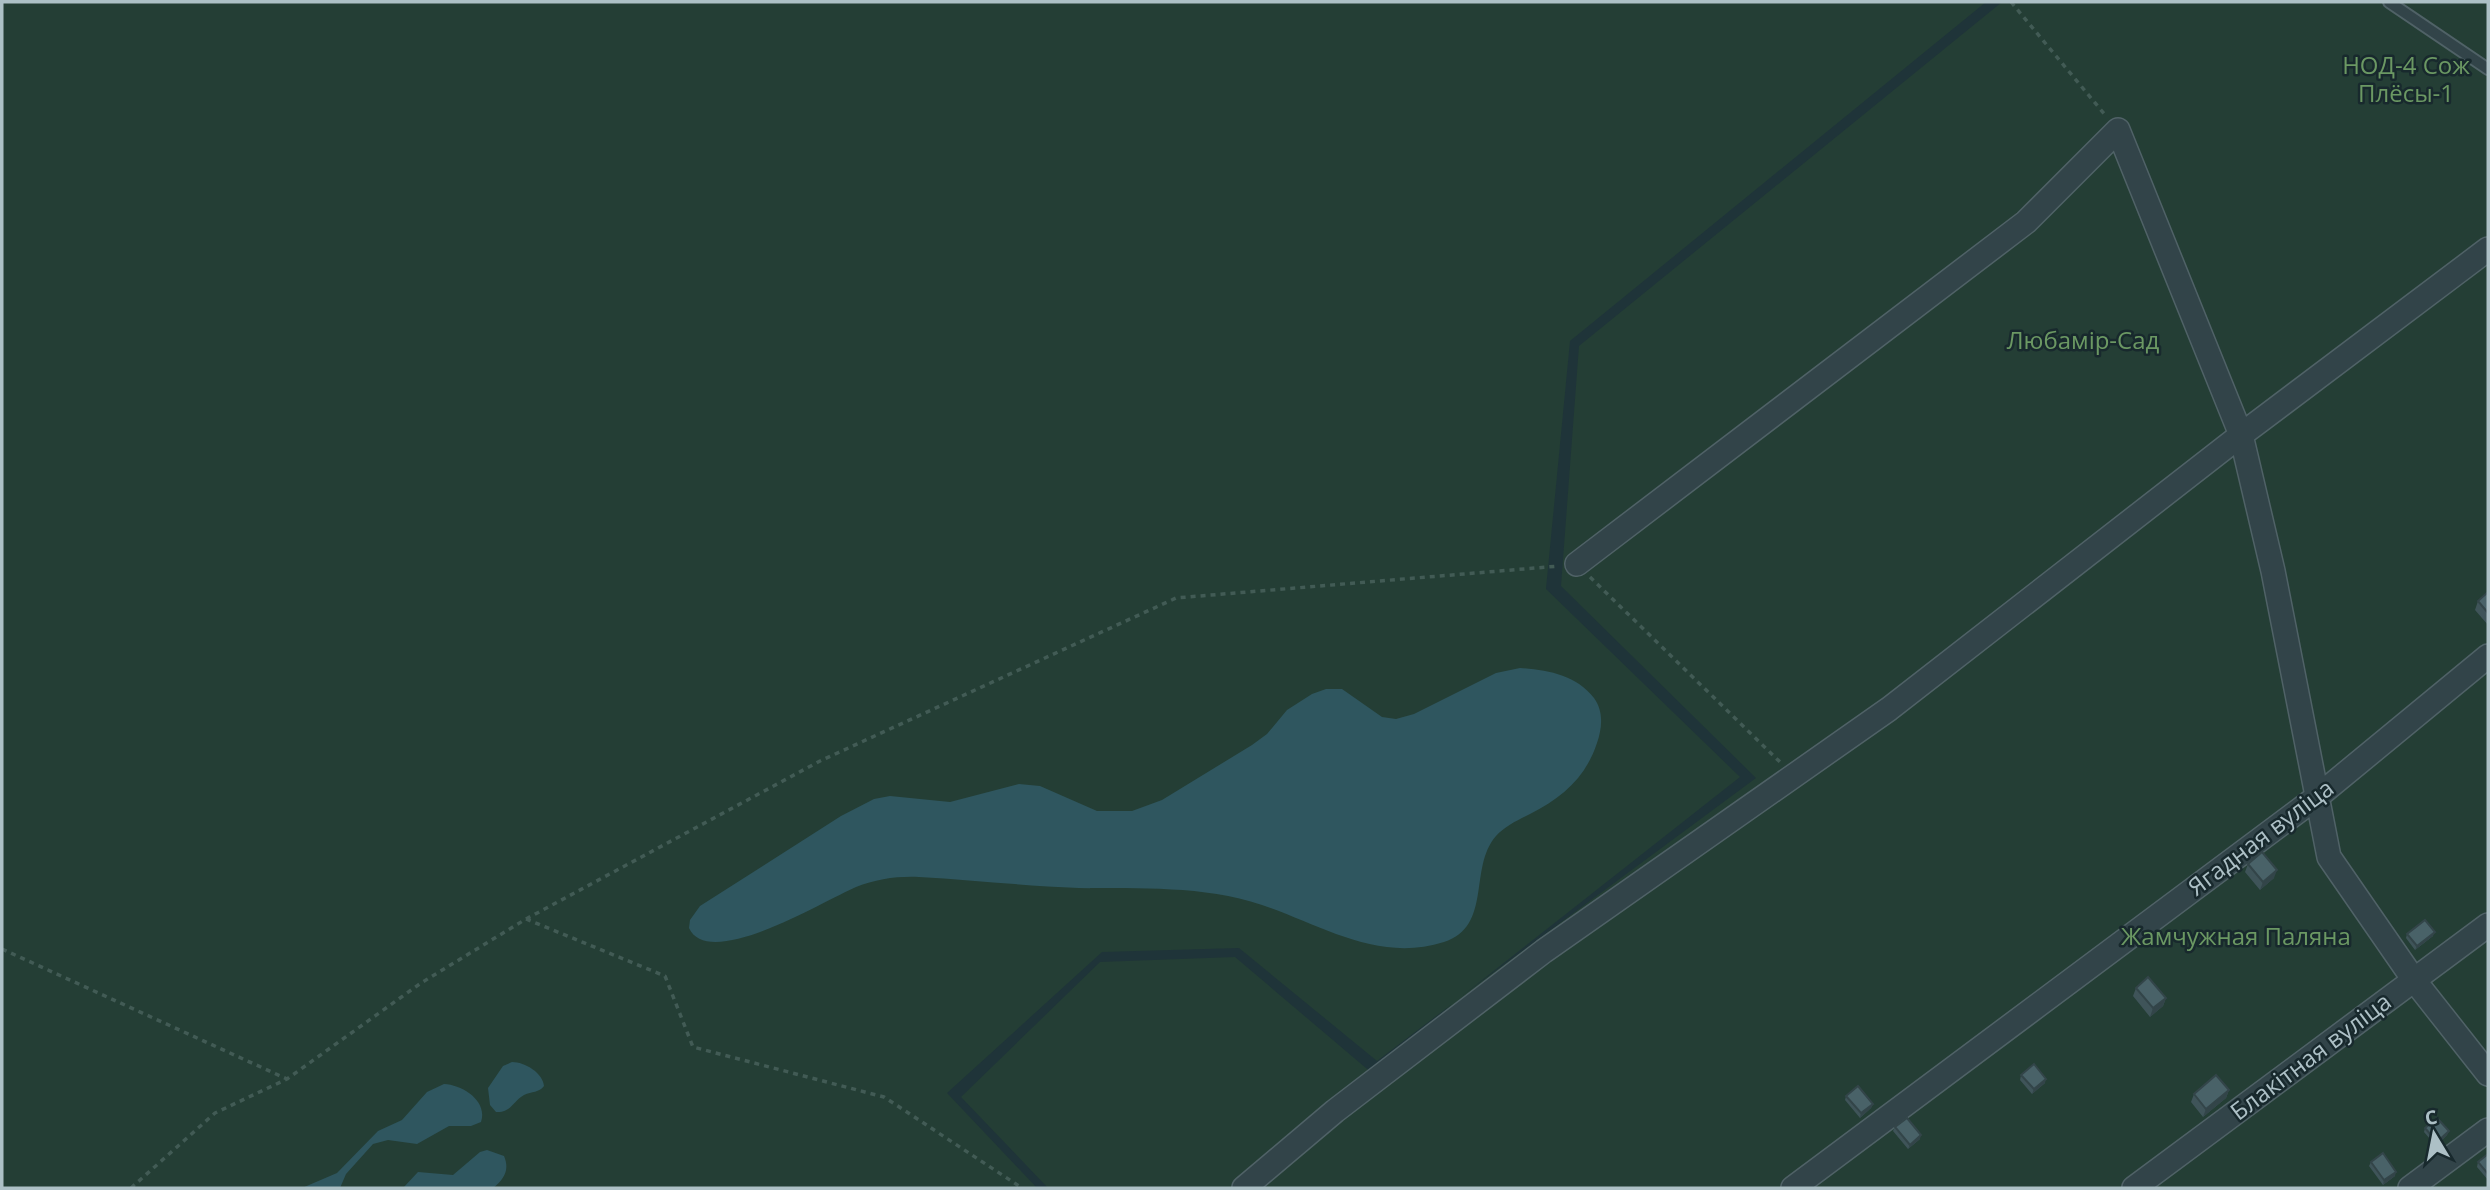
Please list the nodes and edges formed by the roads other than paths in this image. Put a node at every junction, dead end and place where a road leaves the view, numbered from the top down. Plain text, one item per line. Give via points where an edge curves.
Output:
1 (2389, 2) edge
2 (2488, 69) edge
3 (2488, 249) edge
4 (2241, 435) junction
5 (1577, 564) road end
6 (2488, 656) edge
7 (2317, 797) junction
8 (2488, 925) edge
9 (2414, 980) junction
10 (2488, 1074) edge
11 (2488, 1130) edge
12 (1244, 1188) edge
13 (1793, 1188) edge
14 (2134, 1188) edge
15 (2410, 1188) edge

1 - 2 lane
3 - 4 street
4 - 5 street via 2118,130 2026,222
4 - 7 street
4 - 12 street via 1889,709 1544,951 1335,1111
6 - 7 street, Ягадная вуліца
7 - 9 street via 2329,857
7 - 13 street, Ягадная вуліца
8 - 9 street, Блакітная вуліца
9 - 10 street
9 - 14 street, Блакітная вуліца
11 - 15 street

